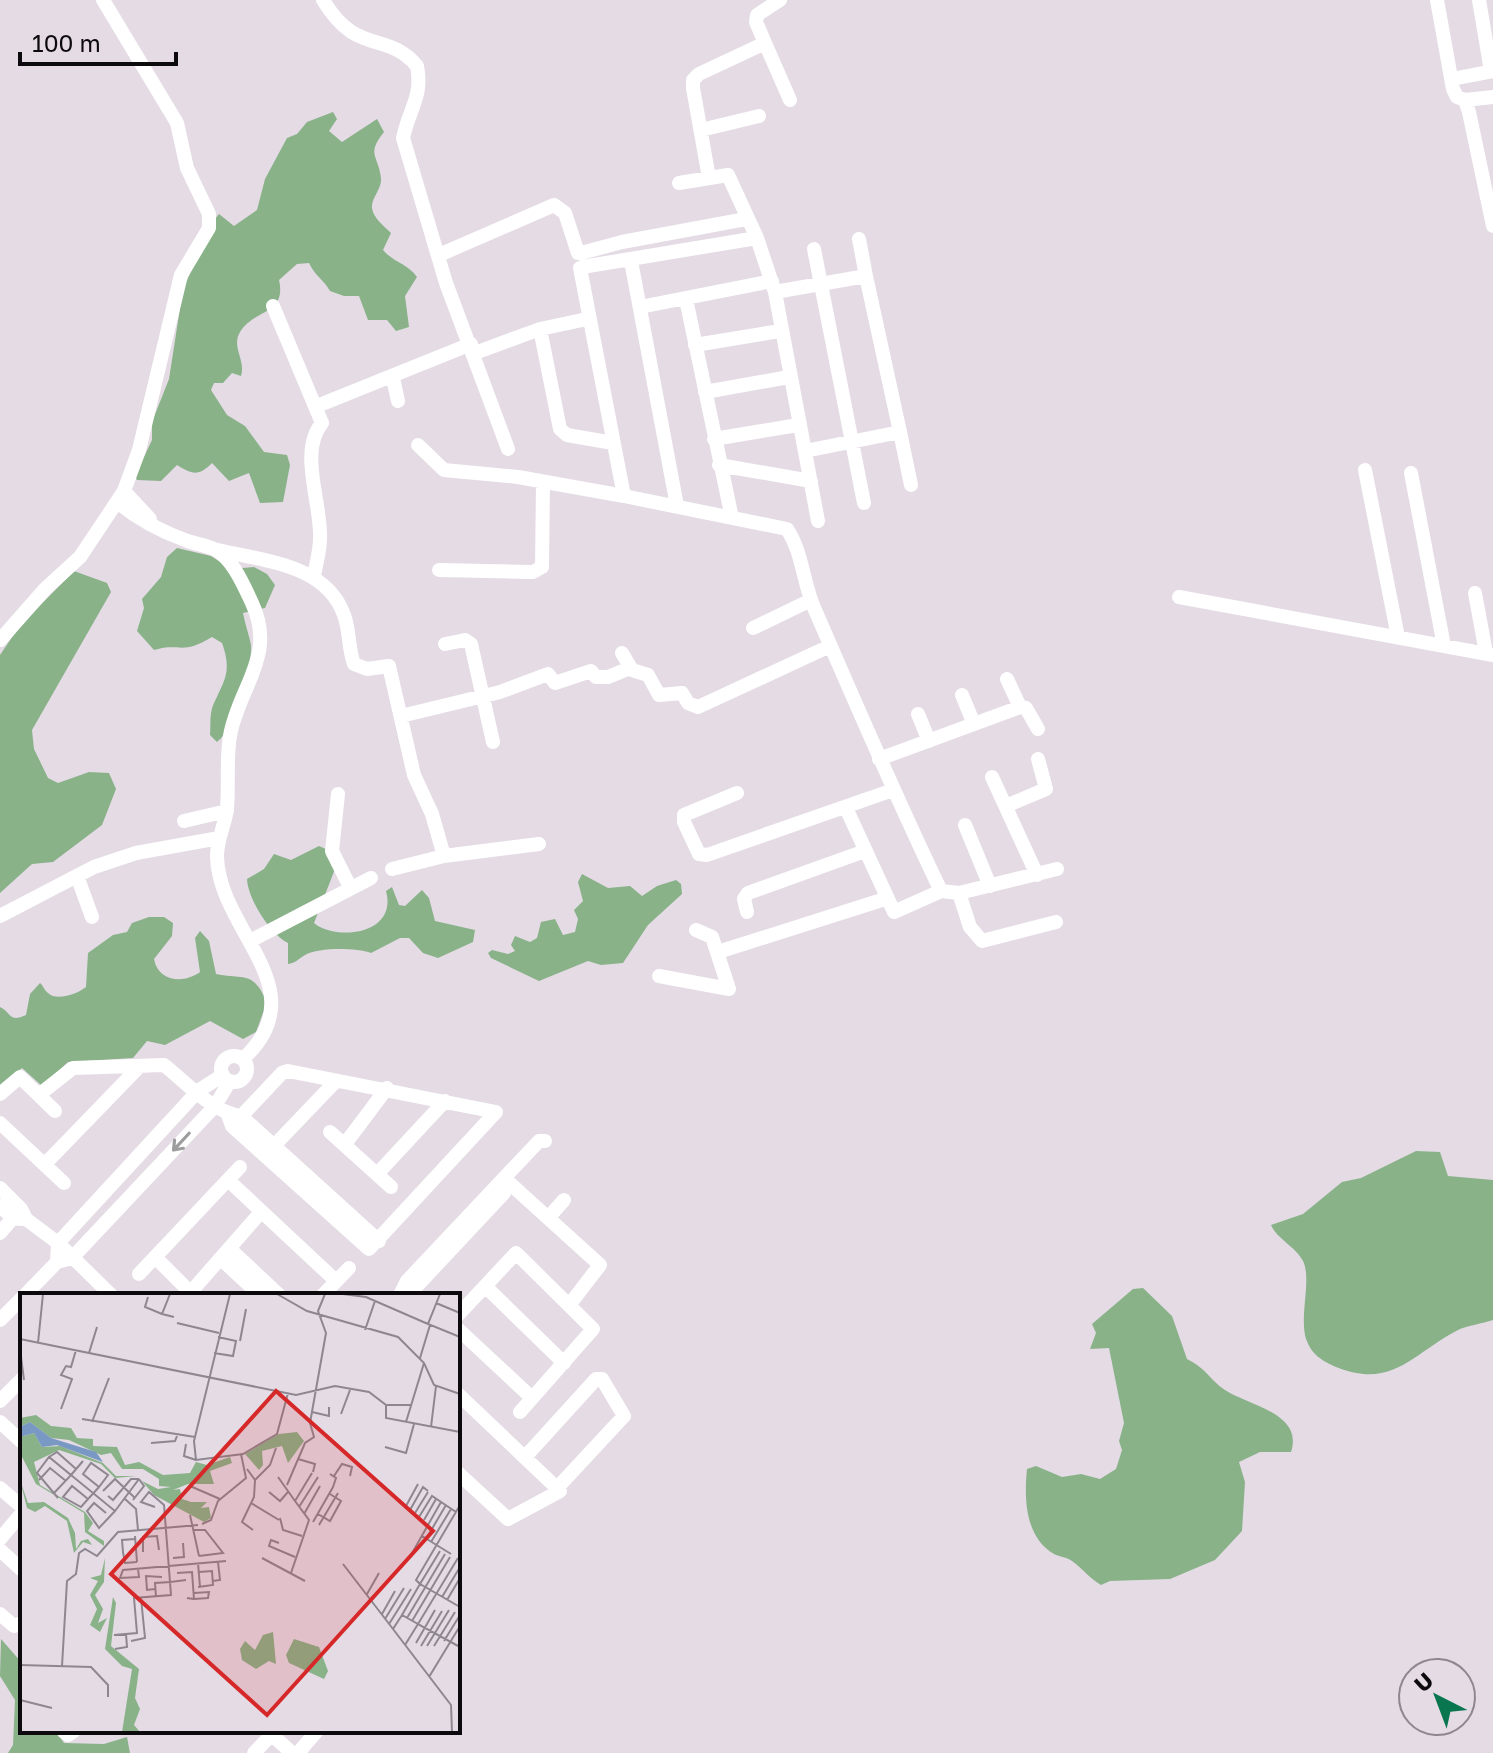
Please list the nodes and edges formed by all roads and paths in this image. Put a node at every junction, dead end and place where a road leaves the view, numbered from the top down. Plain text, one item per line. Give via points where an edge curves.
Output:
1 (103, 0) edge
2 (323, 0) edge
3 (780, 0) edge
4 (1437, 0) edge
5 (1479, 0) edge
6 (765, 43) junction
7 (1492, 71) edge
8 (1452, 79) junction
9 (1493, 97) edge
10 (790, 100) dead end
11 (1465, 100) junction
12 (759, 116) dead end
13 (701, 130) junction
14 (709, 178) junction
15 (679, 183) dead end
16 (746, 219) junction
17 (1493, 226) edge
18 (757, 238) junction
19 (859, 239) dead end
20 (814, 249) dead end
21 (439, 255) junction
22 (580, 260) junction
23 (631, 261) junction
24 (866, 276) junction
25 (821, 284) junction
26 (774, 286) junction
27 (686, 299) junction
28 (273, 306) dead end
29 (640, 307) junction
30 (587, 319) junction
31 (540, 329) junction
32 (780, 331) junction
33 (695, 345) junction
34 (473, 349) junction
35 (789, 377) junction
36 (393, 378) junction
37 (705, 392) junction
38 (398, 401) dead end
39 (317, 406) junction
40 (798, 425) junction
41 (900, 432) junction
42 (714, 439) junction
43 (613, 443) junction
44 (851, 443) junction
45 (418, 445) dead end
46 (508, 449) dead end
47 (805, 451) junction
48 (719, 465) junction
49 (1365, 470) dead end
50 (1411, 473) dead end
51 (811, 481) junction
52 (543, 482) junction
53 (911, 485) dead end
54 (624, 496) junction
55 (125, 501) junction
56 (864, 503) dead end
57 (677, 506) junction
58 (732, 518) junction
59 (818, 521) dead end
60 (216, 549) junction
61 (439, 570) dead end
62 (314, 576) junction
63 (1475, 593) dead end
64 (1179, 597) dead end
65 (811, 600) junction
66 (753, 628) dead end
67 (1398, 637) junction
68 (0, 640) edge
69 (445, 644) dead end
70 (830, 646) junction
71 (1444, 646) junction
72 (622, 653) dead end
73 (1490, 654) edge
74 (630, 668) junction
75 (1007, 679) dead end
76 (480, 695) junction
77 (962, 695) dead end
78 (1020, 707) junction
79 (918, 714) dead end
80 (401, 716) junction
81 (974, 724) junction
82 (1038, 729) dead end
83 (929, 741) junction
84 (493, 742) dead end
85 (879, 759) junction
86 (1038, 759) dead end
87 (992, 777) dead end
88 (893, 790) junction
89 (737, 793) dead end
90 (338, 794) dead end
91 (1006, 806) junction
92 (846, 808) junction
93 (227, 811) junction
94 (184, 821) dead end
95 (965, 825) dead end
96 (219, 838) junction
97 (539, 844) dead end
98 (865, 851) junction
99 (444, 856) junction
100 (392, 869) dead end
101 (1057, 869) dead end
102 (1037, 875) junction
103 (77, 876) junction
104 (371, 878) dead end
105 (990, 886) junction
106 (350, 887) junction
107 (941, 891) junction
108 (959, 893) junction
109 (885, 899) junction
110 (747, 912) dead end
111 (0, 916) edge
112 (92, 917) dead end
113 (1056, 922) dead end
114 (696, 930) dead end
115 (250, 941) junction
116 (718, 952) junction
117 (659, 976) dead end
118 (139, 1067) junction
119 (226, 1078) junction
120 (336, 1081) junction
121 (387, 1088) junction
122 (198, 1091) junction
123 (0, 1094) edge
124 (40, 1094) junction
125 (445, 1101) junction
126 (55, 1111) dead end
127 (229, 1116) junction
128 (0, 1123) edge
129 (330, 1132) dead end
130 (345, 1144) junction
131 (270, 1151) junction
132 (45, 1164) junction
133 (240, 1167) dead end
134 (378, 1173) junction
135 (228, 1180) junction
136 (64, 1183) dead end
137 (391, 1187) dead end
138 (0, 1188) edge
139 (564, 1200) dead end
140 (0, 1206) edge
141 (261, 1212) junction
142 (20, 1215) junction
143 (548, 1218) junction
144 (0, 1233) edge
145 (58, 1243) junction
146 (225, 1254) junction
147 (155, 1257) junction
148 (72, 1258) junction
149 (57, 1262) junction
150 (349, 1268) dead end
151 (139, 1274) dead end
152 (336, 1281) junction
153 (485, 1286) junction
154 (410, 1290) edge
155 (26, 1293) edge
156 (109, 1293) edge
157 (191, 1293) edge
158 (193, 1293) edge
159 (258, 1293) edge
160 (276, 1293) edge
161 (325, 1293) edge
162 (20, 1299) edge
163 (570, 1304) junction
164 (460, 1313) edge
165 (0, 1320) edge
166 (460, 1331) edge
167 (564, 1363) junction
168 (20, 1381) edge
169 (460, 1396) edge
170 (532, 1398) junction
171 (0, 1401) edge
172 (520, 1412) dead end
173 (0, 1422) edge
174 (20, 1440) edge
175 (526, 1456) junction
176 (460, 1463) edge
177 (460, 1475) edge
178 (558, 1487) junction
179 (0, 1488) edge
180 (20, 1508) edge
181 (20, 1513) edge
182 (515, 1514) junction
183 (0, 1539) edge
184 (0, 1550) edge
185 (20, 1568) edge
186 (0, 1614) edge
187 (20, 1624) edge
188 (274, 1733) edge
189 (315, 1733) edge
190 (254, 1753) edge
191 (295, 1753) edge

1 - 55 street via 177,123 187,168 209,214 209,228 181,275
2 - 21 street via 344,30 398,48 417,66 418,99 403,138
3 - 6 street via 757,15
4 - 8 street
5 - 7 street
6 - 10 street
6 - 13 street via 693,80
7 - 8 street
8 - 11 street via 1457,97
9 - 11 street
11 - 17 street
12 - 13 street
13 - 14 street
14 - 15 street
14 - 16 street via 731,179
16 - 18 street
16 - 22 street via 622,242
18 - 23 street
18 - 26 street
19 - 24 street
20 - 25 street
21 - 22 street via 554,205 565,213
21 - 34 street
22 - 23 street
22 - 30 street
23 - 29 street
24 - 25 street
24 - 41 street
25 - 26 street
25 - 44 street
26 - 27 street
26 - 32 street
27 - 29 street
27 - 33 street
28 - 39 street
29 - 57 street
30 - 31 street
30 - 43 street
31 - 34 street
31 - 43 street via 560,429 567,435
32 - 33 street
32 - 35 street
33 - 37 street
34 - 36 street
34 - 46 street
35 - 37 street
35 - 40 street
36 - 38 street
36 - 39 street
37 - 42 street
39 - 62 street via 322,423 313,438 320,538
40 - 42 street
40 - 47 street
41 - 44 street
41 - 53 street
42 - 48 street
43 - 54 street
44 - 47 street
44 - 56 street
45 - 52 street via 444,470
47 - 51 street
48 - 51 street
48 - 58 street
49 - 67 street
50 - 71 street
51 - 59 street
52 - 54 street
52 - 61 street via 544,563 538,570
54 - 57 street
55 - 60 street via 157,528
55 - 68 street
57 - 58 street
58 - 65 street via 787,529
60 - 62 street
60 - 93 street via 254,606 259,633 258,668 230,736
62 - 80 street via 345,617 354,664 367,669 389,666
63 - 73 street
64 - 67 street
65 - 66 street
65 - 70 street
67 - 71 street
69 - 76 street via 469,641
70 - 74 street via 698,707 682,693 663,697 648,675
70 - 85 street
71 - 73 street
72 - 74 street
74 - 76 street via 608,677 591,671 555,683 548,674
75 - 78 street
76 - 80 street
76 - 84 street
77 - 81 street
78 - 81 street
78 - 82 street via 1026,708
79 - 83 street
80 - 99 street via 414,775
81 - 83 street
83 - 85 street
85 - 88 street
86 - 91 street via 1046,789
87 - 91 street
88 - 92 street
88 - 107 street
89 - 92 street via 684,815 699,854
90 - 106 street via 332,851
91 - 102 street
92 - 98 street
93 - 94 street
93 - 96 street
95 - 105 street
96 - 103 street via 136,853
96 - 115 street via 219,873
97 - 99 street
98 - 109 street
98 - 110 street via 748,893
99 - 100 street
101 - 102 street
102 - 105 street
103 - 111 street
103 - 112 street
104 - 106 street
105 - 108 street
106 - 115 street
107 - 108 street
107 - 109 street via 894,912
108 - 113 street via 970,927 982,941
109 - 116 street
114 - 116 street via 710,935
115 - 119 street via 266,972 271,1022 261,1043 243,1059 244,1078
116 - 117 street via 727,990
118 - 122 street via 164,1065
118 - 124 street via 73,1068
118 - 132 street
119 - 122 street
119 - 127 street
120 - 121 street
120 - 127 street via 285,1072
120 - 131 street
121 - 125 street
121 - 130 street
122 - 127 street
122 - 145 street
123 - 124 street via 20,1077
124 - 126 street
125 - 131 street via 496,1112 369,1249
125 - 134 street
127 - 131 street
127 -> 148 street
128 - 132 street
129 - 130 street
130 - 134 street
132 - 136 street
133 - 135 street
134 - 137 street
135 - 141 street
135 - 147 street
138 - 142 street
139 - 143 street
140 - 142 street
141 - 146 street
141 - 152 street
142 - 144 street
142 - 145 street
143 - 154 street via 508,1182
143 - 163 street via 600,1265
145 - 148 street
145 - 149 street
146 - 158 street
146 - 159 street
146 - 160 street
147 - 151 street
147 - 157 street
148 - 149 street
148 - 156 street
149 - 155 street
150 - 152 street
152 - 161 street
153 - 163 street via 511,1256 519,1254
153 - 164 street
153 - 167 street
162 - 165 street
163 - 167 street via 593,1330
166 - 170 street
167 - 170 street
168 - 171 street
169 - 175 street
170 - 172 street
173 - 174 street
175 - 178 street
175 - 178 street via 596,1379 602,1379 624,1416
176 - 182 street
177 - 182 street via 508,1519
178 - 182 street via 557,1495
179 - 180 street
181 - 183 street
184 - 185 street
186 - 187 street via 15,1627
188 - 190 street
188 - 191 street
189 - 191 street

